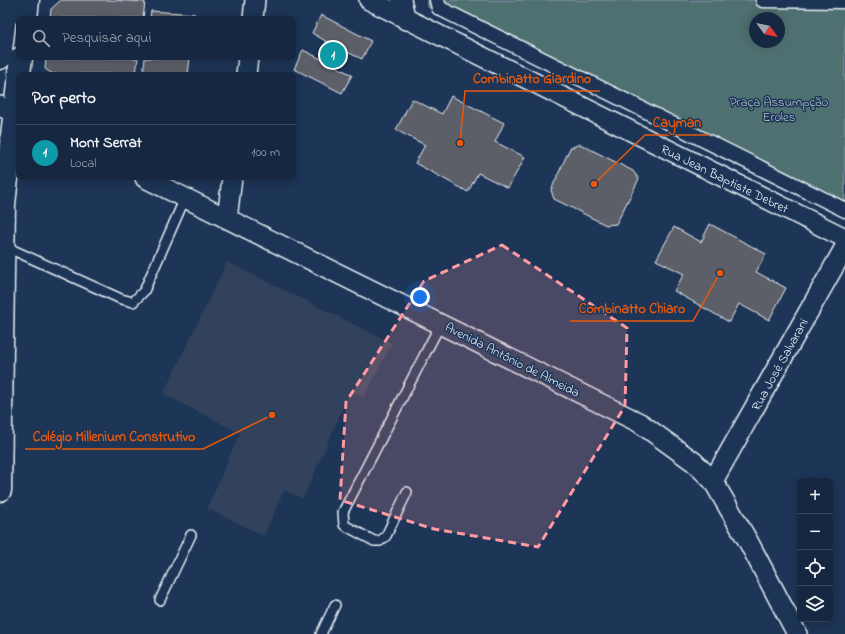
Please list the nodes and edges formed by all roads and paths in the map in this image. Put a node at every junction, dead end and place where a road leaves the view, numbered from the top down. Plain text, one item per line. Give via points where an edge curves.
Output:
1 (7, 0) edge
2 (28, 0) edge
3 (255, 0) edge
4 (369, 0) edge
5 (402, 0) edge
6 (437, 0) edge
7 (763, 0) edge
8 (845, 1) edge
9 (26, 16) edge
10 (253, 16) edge
11 (406, 20) junction
12 (0, 58) edge
13 (21, 60) edge
14 (248, 60) edge
15 (19, 72) edge
16 (246, 72) edge
17 (16, 92) edge
18 (11, 112) edge
19 (149, 180) edge
20 (232, 180) edge
21 (185, 198) junction
22 (845, 210) edge
23 (227, 219) junction
24 (845, 238) edge
25 (4, 246) junction
26 (845, 247) edge
27 (441, 323) junction
28 (713, 481) junction
29 (0, 490) edge
30 (407, 492) dead end
31 (191, 535) dead end
32 (160, 600) dead end
33 (335, 605) dead end
34 (320, 634) edge
35 (798, 634) edge

1 - 12 main road
2 - 9 main road
3 - 10 street
4 - 11 street, Rua Jean Baptiste Debret
5 - 11 street
6 - 22 street via 439,8
7 - 8 street
11 - 24 street, Rua Jean Baptiste Debret
13 - 15 main road
14 - 16 street
17 - 18 main road
18 - 25 main road via 4,204
19 - 21 street, Avenida Antônio de Almeida
20 - 23 street
21 - 23 street, Avenida Antônio de Almeida
21 - 25 lane via 144,291 133,302 121,299
23 - 27 street, Avenida Antônio de Almeida
25 - 29 main road
26 - 28 street, Rua José Salvarani
27 - 28 street, Avenida Antônio de Almeida via 640,422 694,462
27 - 30 lane via 343,512 344,525 374,541 380,541 386,536
28 - 35 street, Avenida Antônio de Almeida
31 - 32 lane
33 - 34 lane

